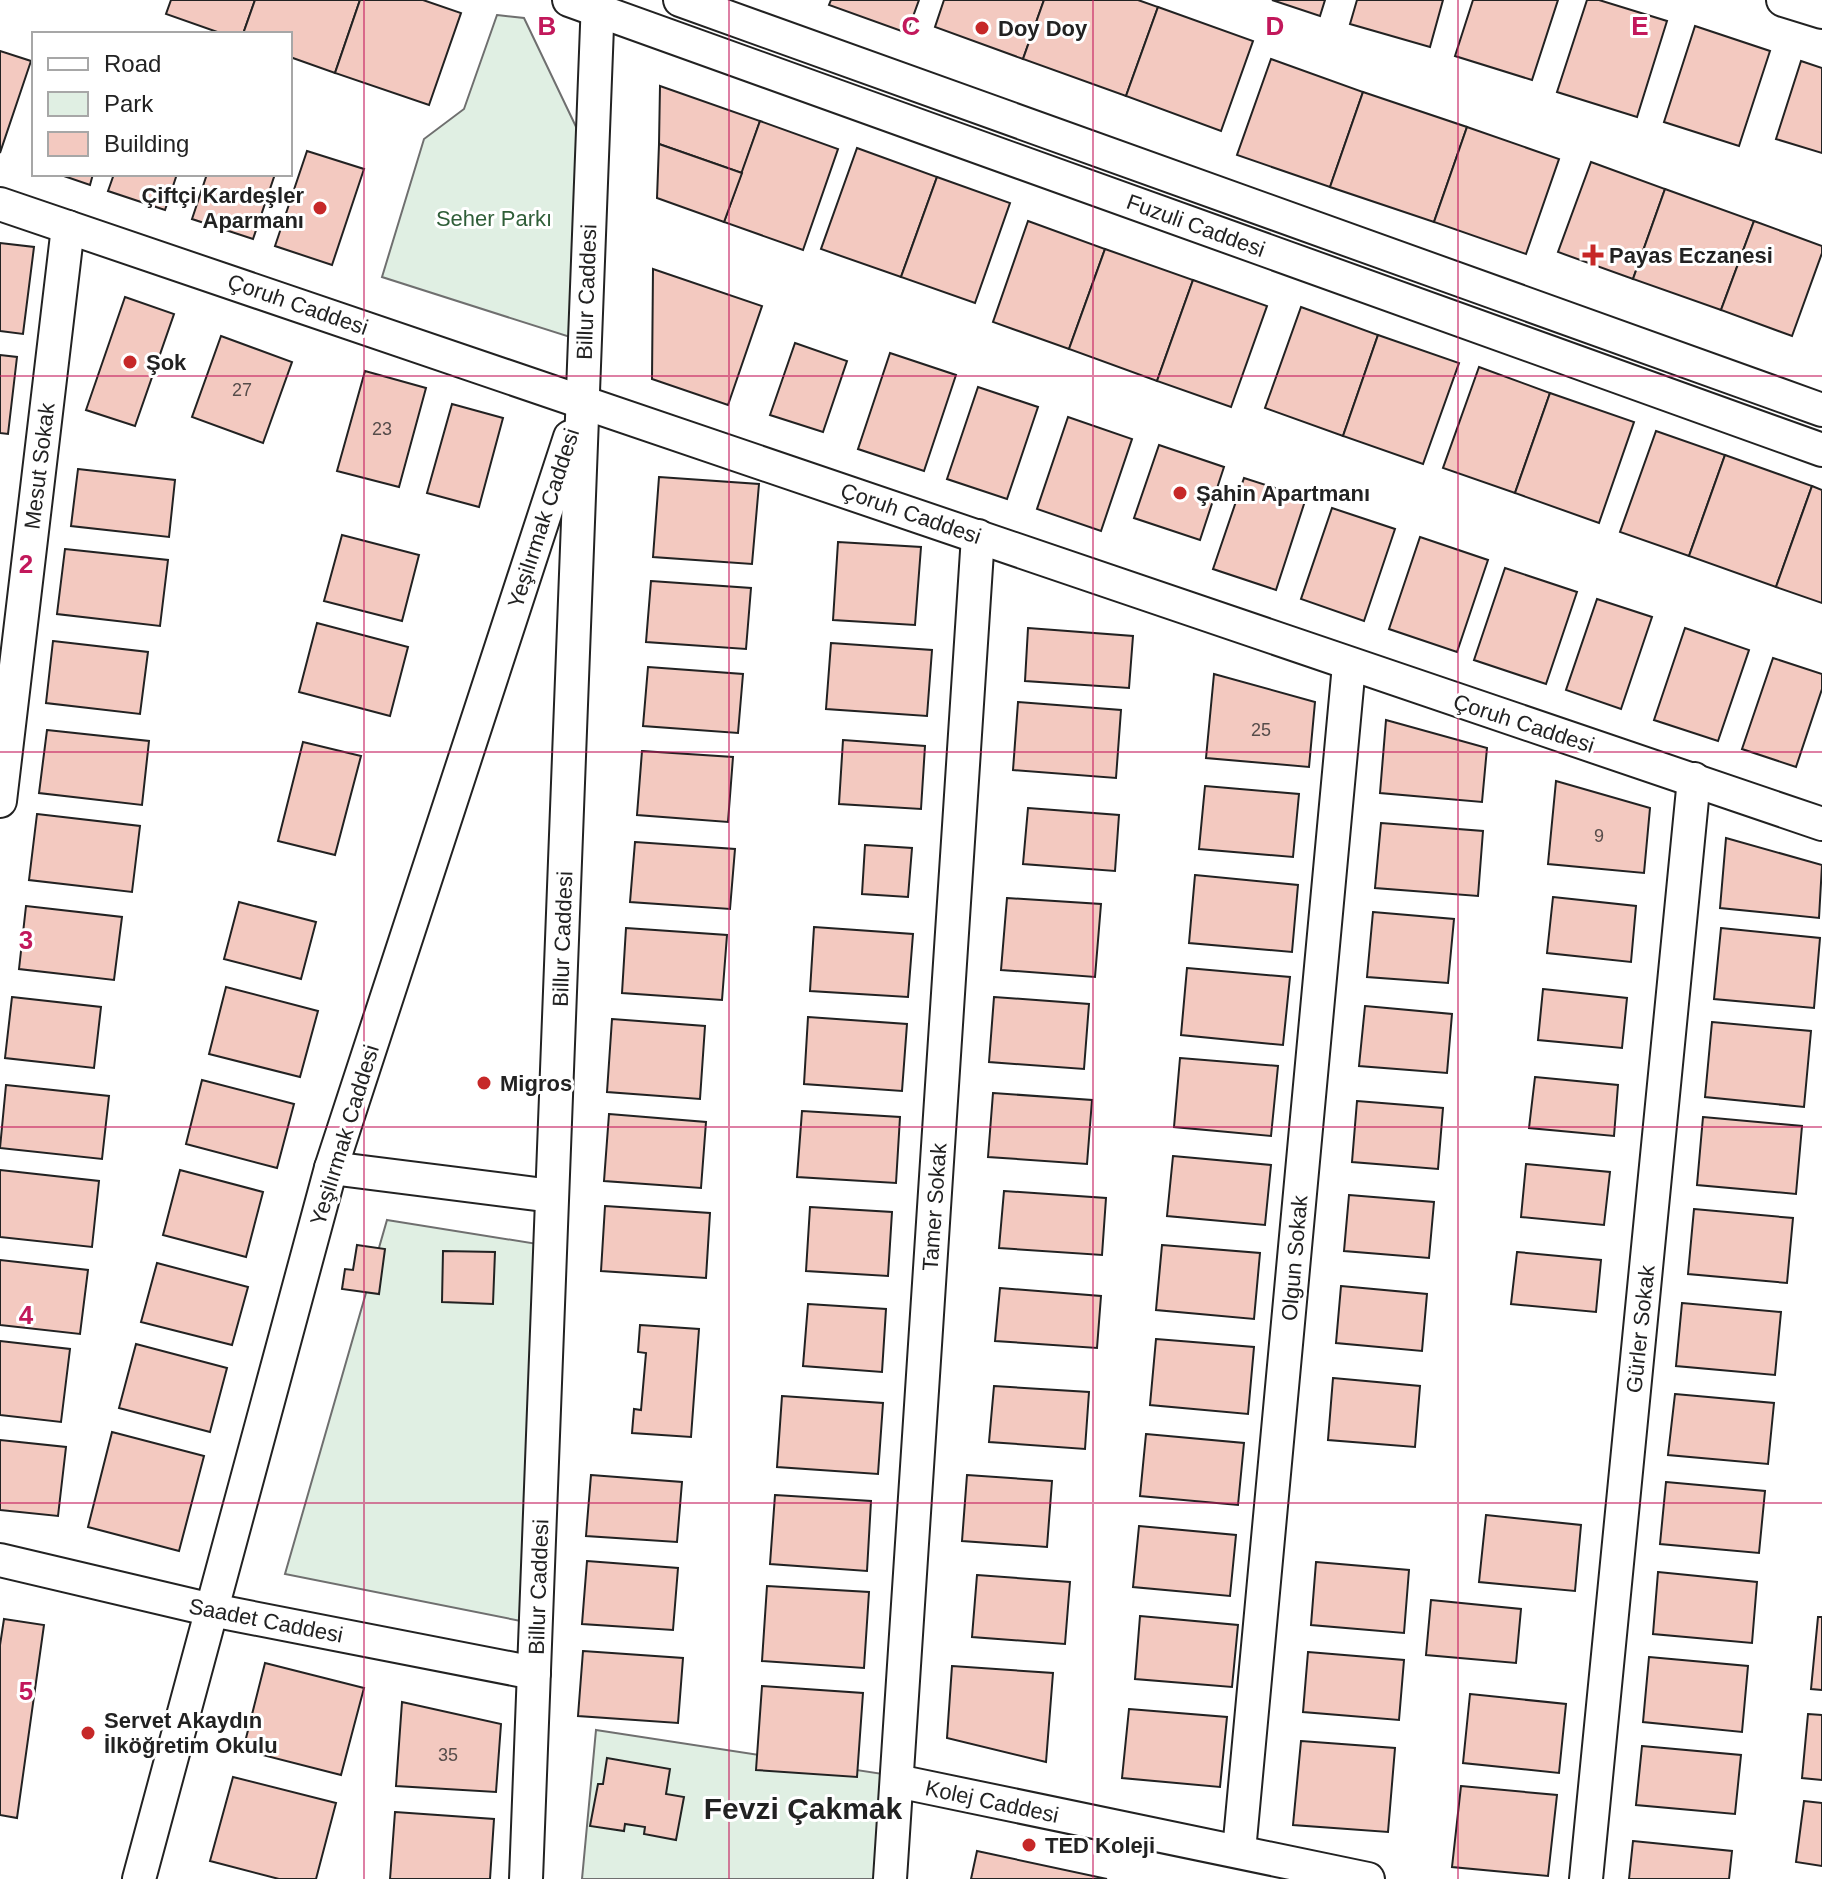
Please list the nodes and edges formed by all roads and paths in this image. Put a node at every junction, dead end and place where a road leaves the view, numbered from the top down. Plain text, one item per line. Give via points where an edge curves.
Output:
1 (680, 0) edge
2 (1783, 0) edge
3 (588, 3) edge
4 (1822, 12) edge
5 (0, 204) edge
6 (68, 227) junction
7 (582, 400) junction
8 (1822, 410) edge
9 (1822, 450) edge
10 (978, 536) junction
11 (1349, 665) junction
12 (1694, 779) junction
13 (0, 801) edge
14 (1822, 824) edge
15 (331, 1168) junction
16 (552, 1196) junction
17 (0, 1560) edge
18 (212, 1610) junction
19 (534, 1673) junction
20 (897, 1781) junction
21 (1239, 1851) junction
22 (139, 1879) edge
23 (526, 1879) edge
24 (890, 1879) edge
25 (1368, 1879) edge
26 (1586, 1879) edge

1 - 8 street, Fuzuli Caddesi
2 - 4 street
3 - 7 street, Billur Caddesi
3 - 9 street, Fuzuli Caddesi
5 - 6 street, Çoruh Caddesi
6 - 7 street, Çoruh Caddesi
6 - 13 street, Mesut Sokak
7 - 10 street, Çoruh Caddesi
7 - 15 street, Yeşilırmak Caddesi
7 - 16 street, Billur Caddesi
10 - 11 street, Çoruh Caddesi
10 - 20 street, Tamer Sokak
11 - 12 street, Çoruh Caddesi
11 - 21 street, Olgun Sokak
12 - 14 street, Çoruh Caddesi
12 - 26 street, Gürler Sokak
15 - 16 street
15 - 18 street, Yeşilırmak Caddesi
16 - 19 street, Billur Caddesi
17 - 18 street, Saadet Caddesi
18 - 19 street, Saadet Caddesi
18 - 22 street, Yeşilırmak Caddesi
19 - 23 street, Billur Caddesi
20 - 21 street, Kolej Caddesi
20 - 24 street, Tamer Sokak
21 - 25 street, Kolej Caddesi

